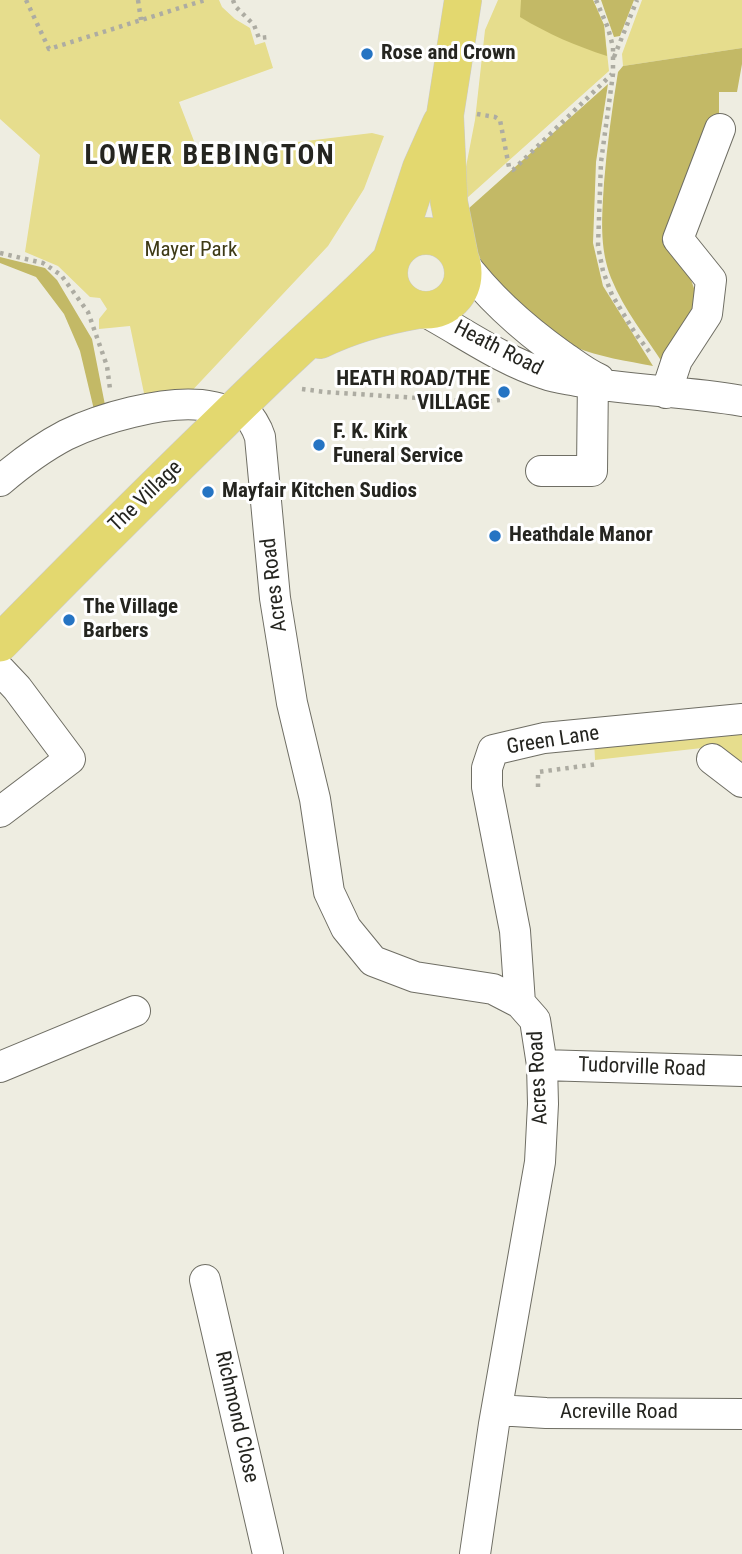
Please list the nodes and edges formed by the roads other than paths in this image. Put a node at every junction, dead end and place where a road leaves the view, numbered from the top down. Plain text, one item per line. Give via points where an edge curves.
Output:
1 (463, 0) edge
2 (446, 112) junction
3 (720, 129) dead end
4 (391, 258) junction
5 (460, 259) junction
6 (420, 310) junction
7 (294, 353) junction
8 (601, 383) junction
9 (666, 393) junction
10 (742, 401) edge
11 (236, 408) junction
12 (541, 471) dead end
13 (0, 481) edge
14 (0, 643) edge
15 (0, 670) edge
16 (742, 719) edge
17 (712, 759) dead end
18 (742, 782) edge
19 (0, 812) edge
20 (520, 1003) junction
21 (135, 1011) dead end
22 (542, 1065) junction
23 (0, 1067) edge
24 (742, 1071) edge
25 (205, 1277) dead end
26 (497, 1410) junction
27 (742, 1414) edge
28 (268, 1554) edge
29 (475, 1554) edge

1 - 2 main road, The Village
2 - 4 main road, The Village via 421,168
2 - 5 main road, The Village via 449,202
3 - 9 street via 678,239 711,280 707,314 677,360
4 - 5 main road via 409,240 432,236 453,248
4 - 6 main road via 388,272 396,296
4 - 7 main road, The Village
5 - 6 main road via 463,273 455,296 434,310
5 - 8 street, Heath Road via 517,322
6 - 7 main road, The Village via 355,324
6 - 8 street, Heath Road via 513,362 547,375
7 - 11 main road, The Village
8 - 9 street, Heath Road
8 - 12 street via 592,471
9 - 10 street, Heath Road
11 - 13 street via 175,405 122,414 67,435
11 - 14 main road, The Village
11 - 20 street, Acres Road via 253,420 260,437 275,598 292,703 315,799 330,892 346,929 373,961 415,978 493,989
15 - 19 street via 70,759
16 - 20 street, Green Lane via 544,738 493,750 487,787 514,931
17 - 18 street
20 - 22 street, Acres Road via 536,1020
21 - 23 street
22 - 24 street, Tudorville Road
22 - 26 street, Acres Road via 540,1162
25 - 28 street, Richmond Close
26 - 27 street, Acreville Road
26 - 29 street, Acres Road

